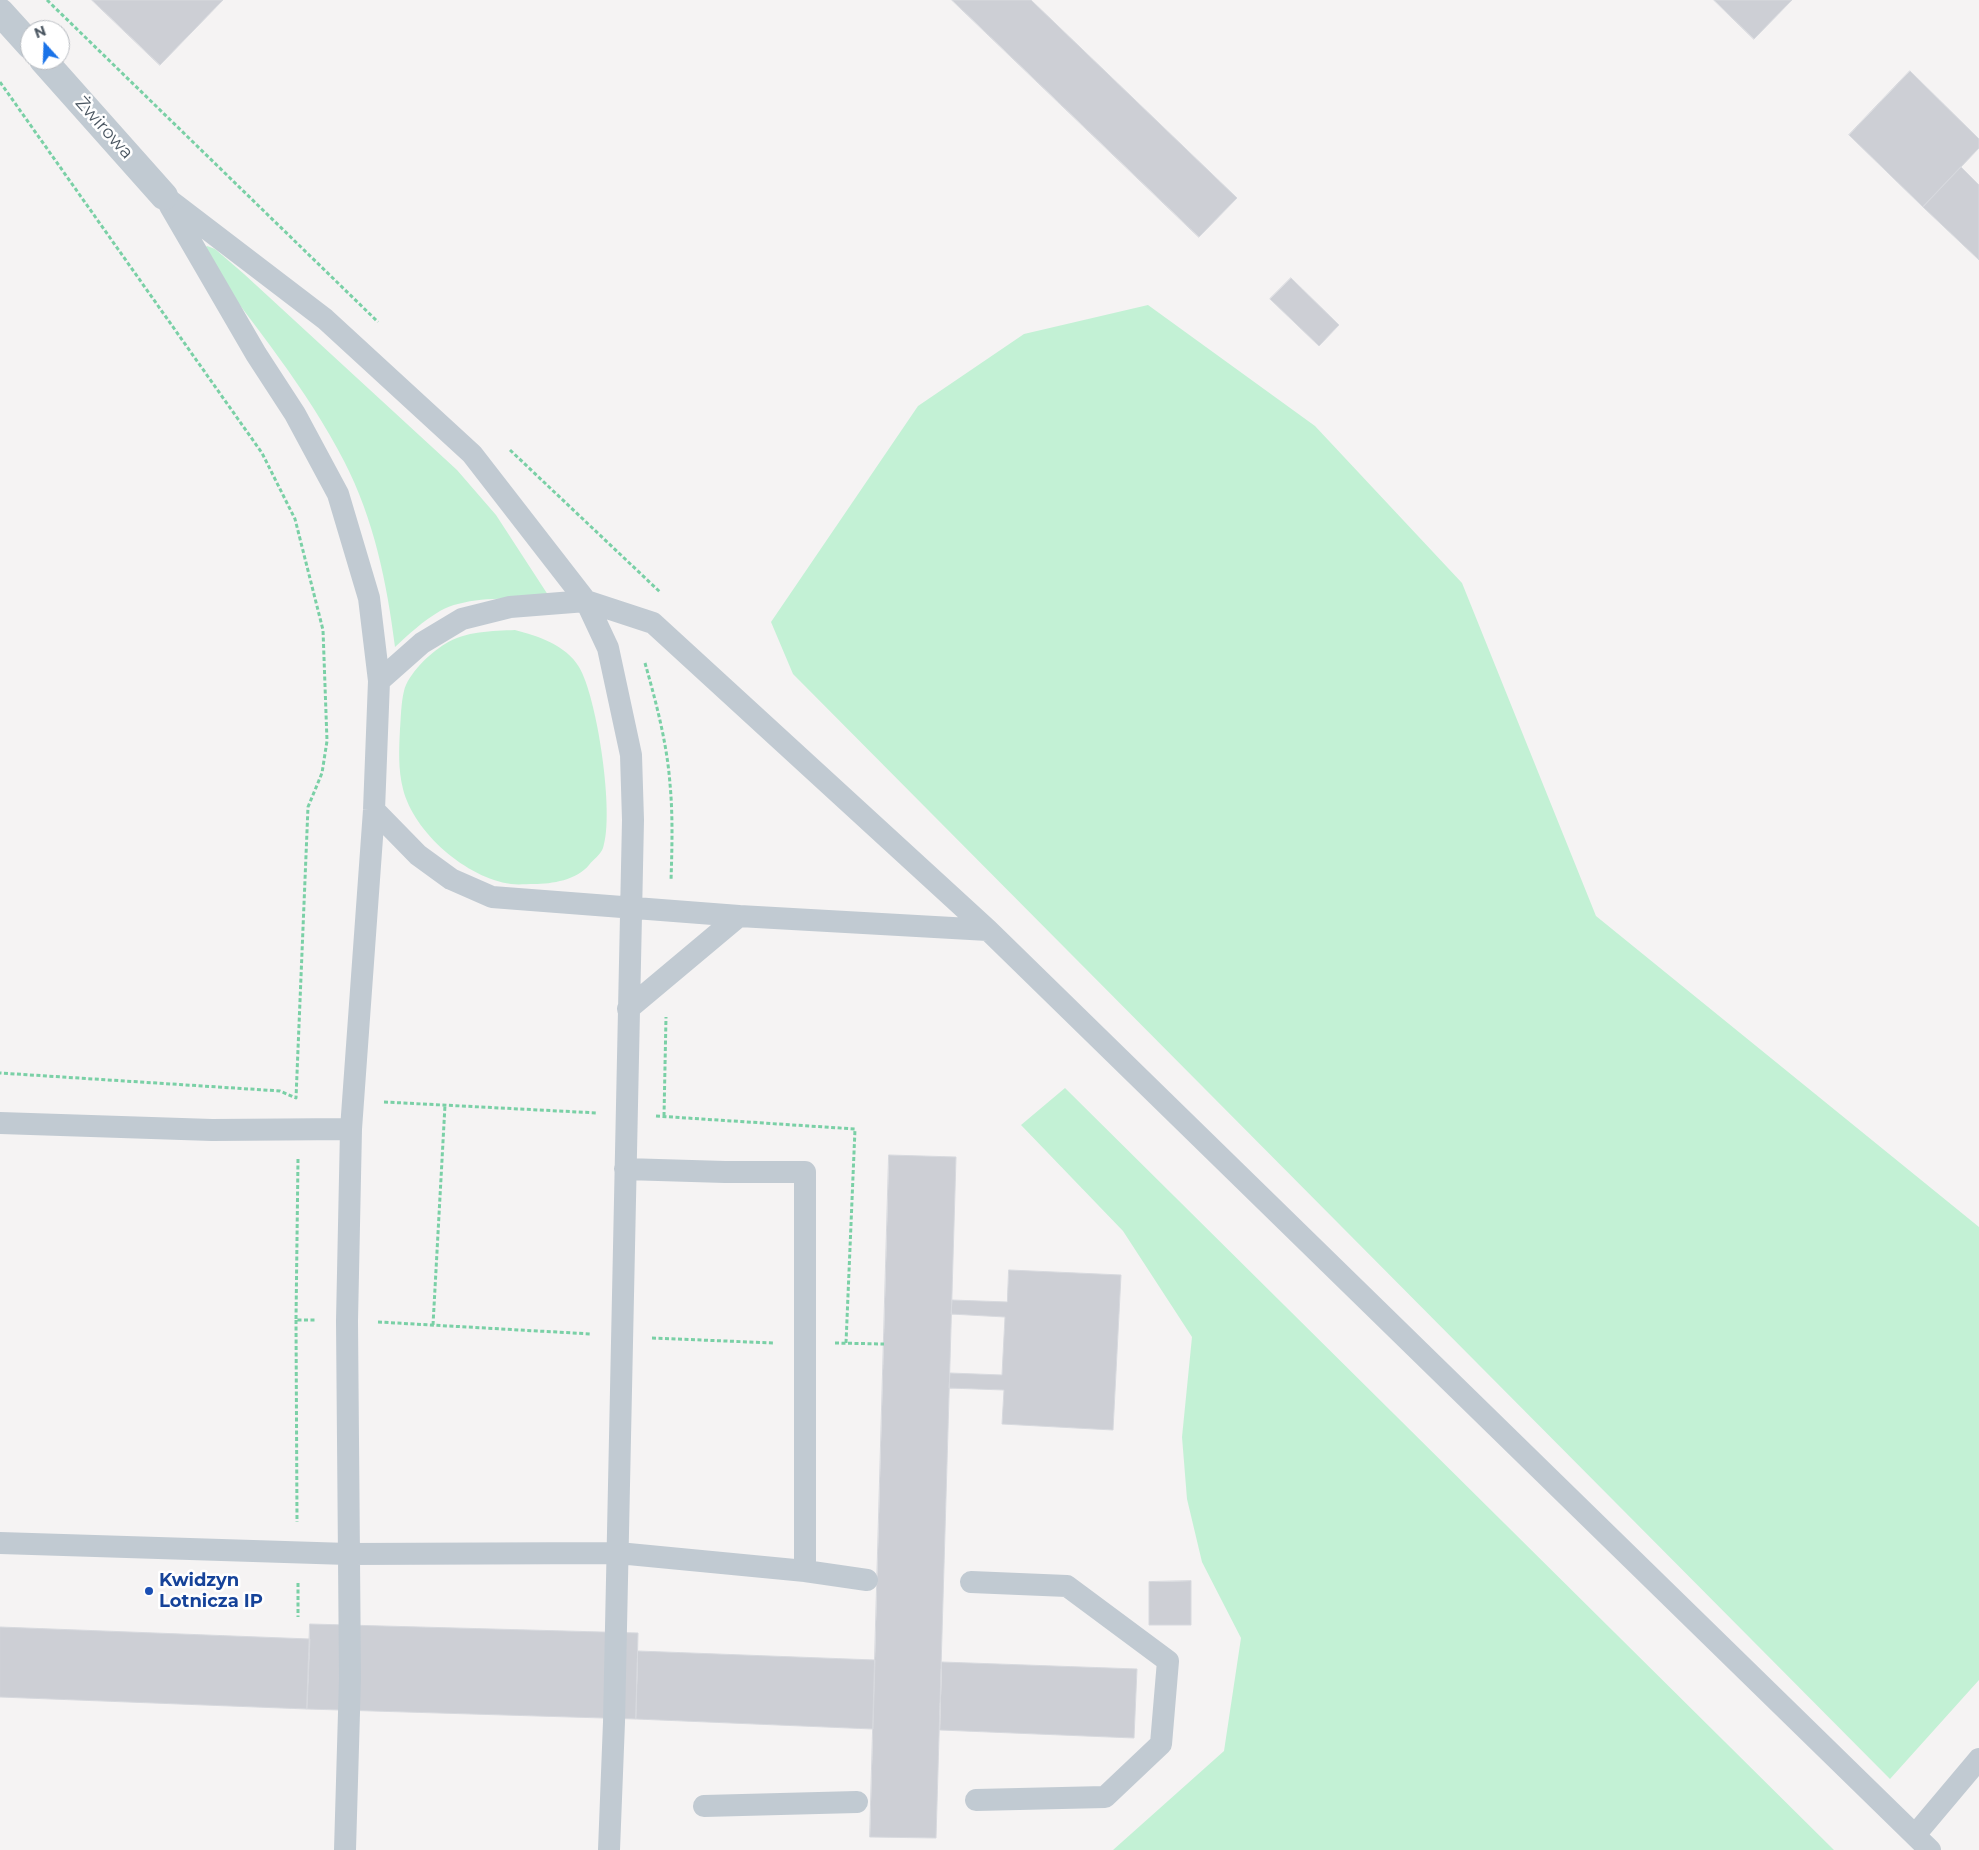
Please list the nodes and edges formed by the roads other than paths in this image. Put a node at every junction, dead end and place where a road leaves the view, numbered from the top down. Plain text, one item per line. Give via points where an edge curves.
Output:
1 (0, 12) edge
2 (20, 34) edge
3 (52, 70) edge
4 (164, 196) junction
5 (586, 601) junction
6 (379, 681) junction
7 (374, 810) junction
8 (630, 908) junction
9 (739, 916) junction
10 (988, 930) junction
11 (628, 1009) junction
12 (0, 1123) edge
13 (351, 1130) junction
14 (625, 1169) junction
15 (0, 1543) edge
16 (618, 1553) junction
17 (348, 1554) junction
18 (805, 1571) junction
19 (867, 1580) dead end
20 (971, 1582) dead end
21 (1979, 1759) edge
22 (976, 1800) dead end
23 (858, 1802) dead end
24 (704, 1806) dead end
25 (1923, 1842) edge
26 (345, 1850) edge
27 (609, 1850) edge

1 - 2 street
3 - 4 street, Żwirowa
4 - 5 lane via 325,319 472,454
4 - 6 lane via 256,354 295,414 338,494 369,598
5 - 6 lane via 510,607 462,619 422,643
5 - 8 lane via 608,648 631,755
5 - 10 lane via 653,623
6 - 7 lane
7 - 8 lane via 418,855 451,879 492,897
7 - 13 lane
8 - 9 lane
8 - 11 lane
9 - 10 lane
9 - 11 lane
10 - 25 lane
11 - 14 lane
12 - 13 lane
13 - 17 lane via 347,1321
14 - 16 lane
14 - 18 lane via 805,1172
15 - 17 lane
16 - 17 lane
16 - 18 lane
16 - 27 lane
17 - 26 lane via 350,1678
18 - 19 lane
20 - 22 lane via 1067,1586 1168,1661 1161,1744 1105,1797
21 - 25 lane
23 - 24 lane

